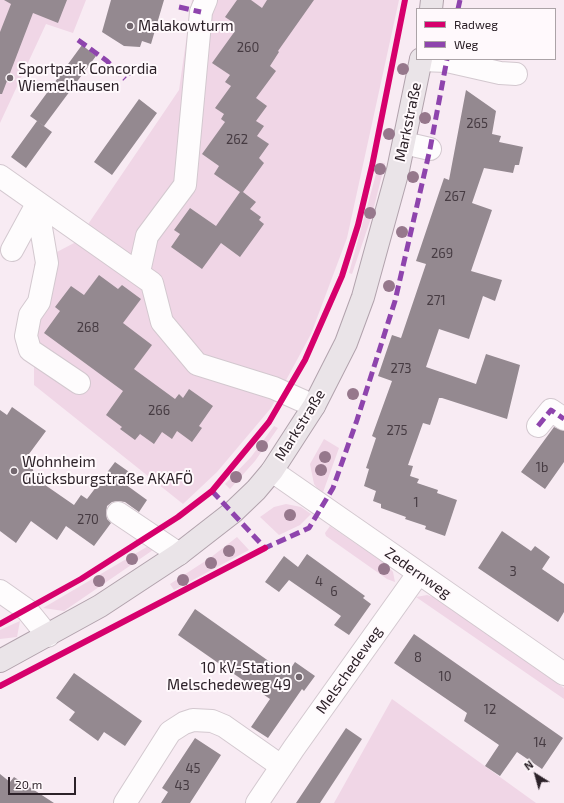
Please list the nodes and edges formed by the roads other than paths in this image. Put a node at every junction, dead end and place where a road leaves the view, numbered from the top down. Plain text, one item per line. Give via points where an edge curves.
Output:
1 (206, 0) edge
2 (421, 60) edge
3 (434, 60) edge
4 (516, 74) dead end
5 (404, 143) junction
6 (430, 149) dead end
7 (0, 176) edge
8 (37, 204) junction
9 (12, 250) dead end
10 (138, 272) junction
11 (79, 383) dead end
12 (314, 406) junction
13 (564, 419) edge
14 (538, 426) dead end
15 (272, 471) junction
16 (118, 513) dead end
17 (179, 554) junction
18 (418, 574) junction
19 (0, 591) edge
20 (48, 636) junction
21 (0, 662) edge
22 (564, 674) edge
23 (281, 766) junction
24 (125, 803) edge
25 (257, 803) edge

1 - 10 street via 201,12 185,184 147,236
2 - 5 main road, Markstraße
3 - 4 street
5 - 6 street
5 - 12 main road, Markstraße via 363,297 346,343
7 - 8 street
8 - 9 street
8 - 10 street
8 - 11 street via 47,263 39,302 30,315 26,336 30,350
10 - 12 street via 152,284 162,322 197,364 274,388
12 - 15 main road, Markstraße
13 - 14 street via 551,410
15 - 17 main road, Markstraße via 233,512
15 - 18 street, Zedernweg
16 - 17 street
17 - 20 main road, Markstraße via 100,606
18 - 22 street, Zedernweg
18 - 23 street, Melschedeweg
19 - 20 street via 27,610
20 - 21 main road, Markstraße
23 - 24 street via 224,726 212,721 193,720 170,732
23 - 25 street, Melschedeweg

